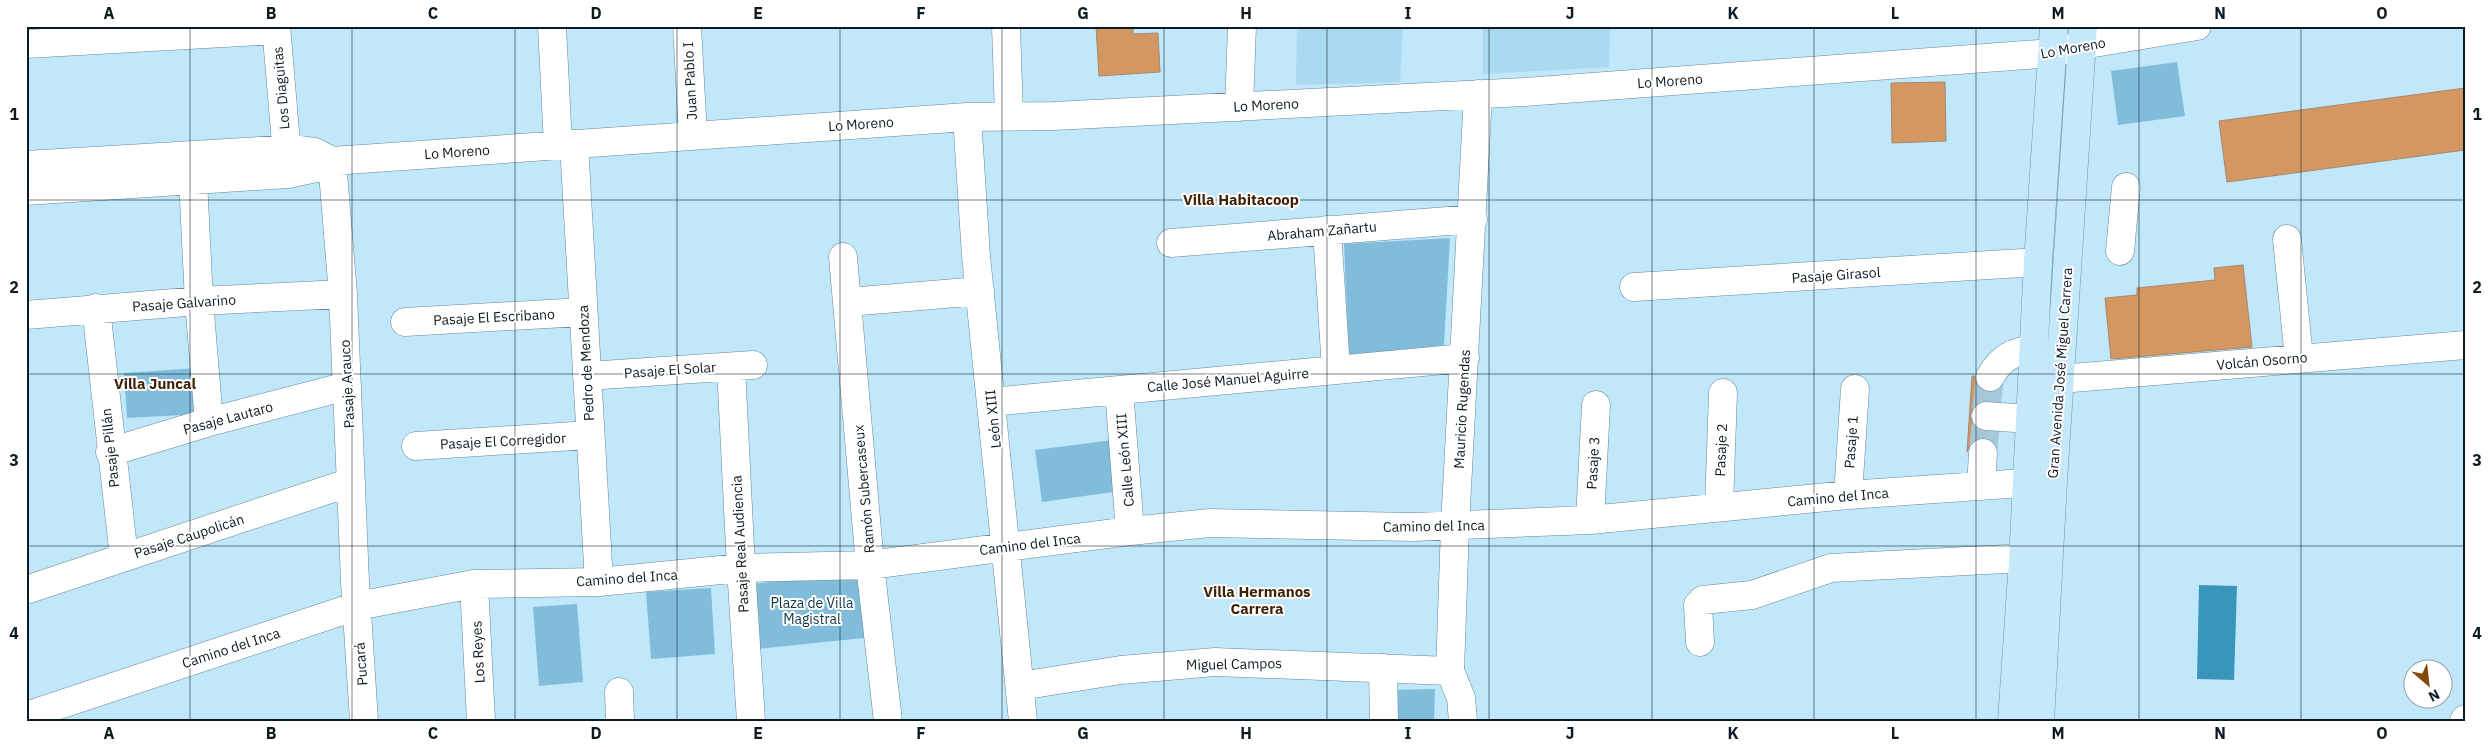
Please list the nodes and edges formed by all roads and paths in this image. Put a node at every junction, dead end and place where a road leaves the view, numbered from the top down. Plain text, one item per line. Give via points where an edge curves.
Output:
1 (552, 26) edge
2 (687, 26) edge
3 (1006, 26) edge
4 (1242, 26) edge
5 (2054, 26) edge
6 (2198, 26) edge
7 (276, 28) edge
8 (2083, 36) edge
9 (26, 44) edge
10 (2052, 53) junction
11 (1478, 94) junction
12 (1238, 107) junction
13 (1009, 116) junction
14 (967, 117) junction
15 (693, 136) junction
16 (566, 145) junction
17 (332, 161) junction
18 (287, 162) junction
19 (26, 165) edge
20 (193, 180) junction
21 (2126, 187) dead end
22 (26, 191) edge
23 (1473, 218) junction
24 (1327, 230) junction
25 (2287, 239) dead end
26 (1171, 243) dead end
27 (2120, 251) dead end
28 (844, 257) dead end
29 (2038, 262) junction
30 (1634, 287) dead end
31 (980, 291) junction
32 (343, 294) junction
33 (199, 301) junction
34 (848, 302) junction
35 (96, 308) junction
36 (583, 312) junction
37 (26, 315) edge
38 (405, 322) dead end
39 (2465, 345) edge
40 (2034, 350) junction
41 (1465, 358) junction
42 (2299, 358) junction
43 (742, 366) joint
44 (1336, 369) junction
45 (587, 376) junction
46 (1990, 377) tunnel mouth
47 (2060, 379) junction
48 (347, 386) junction
49 (1854, 389) dead end
50 (1119, 390) junction
51 (1723, 393) dead end
52 (991, 402) junction
53 (1596, 405) dead end
54 (1986, 416) dead end
55 (2030, 419) junction
56 (208, 422) junction
57 (590, 436) junction
58 (416, 446) dead end
59 (110, 452) junction
60 (1983, 453) tunnel mouth
61 (351, 482) junction
62 (2040, 482) junction
63 (1981, 486) junction
64 (1848, 495) junction
65 (1719, 507) junction
66 (1590, 520) junction
67 (1455, 526) junction
68 (1130, 531) junction
69 (1006, 547) junction
70 (124, 558) junction
71 (2023, 561) junction
72 (870, 565) junction
73 (741, 568) junction
74 (599, 582) junction
75 (474, 584) junction
76 (26, 590) edge
77 (357, 606) junction
78 (1700, 642) dead end
79 (1383, 668) junction
80 (1450, 671) junction
81 (1020, 686) junction
82 (618, 692) dead end
83 (26, 716) edge
84 (364, 721) edge
85 (482, 721) edge
86 (620, 721) edge
87 (751, 721) edge
88 (888, 721) edge
89 (1023, 721) edge
90 (1384, 721) edge
91 (1462, 721) edge
92 (2008, 721) edge
93 (2012, 721) edge
94 (2040, 721) edge

1 - 16 street, Pedro de Mendoza
2 - 15 street, Juan Pablo I
3 - 13 street
4 - 12 street
5 - 10 main road, Gran Avenida José Miguel Carrera
6 - 8 street, Lo Moreno
7 - 9 street
7 - 18 street, Los Diaguitas
8 - 10 street, Lo Moreno
8 - 47 main road, Gran Avenida José Miguel Carrera
10 - 11 street, Lo Moreno
10 - 29 main road, Gran Avenida José Miguel Carrera
11 - 12 street, Lo Moreno
11 - 23 street, Mauricio Rugendas
12 - 13 street, Lo Moreno
13 - 14 street, Lo Moreno
14 - 15 street, Lo Moreno
14 - 31 street, León XIII
15 - 16 street, Lo Moreno
16 - 17 street, Lo Moreno
16 - 36 street, Pedro de Mendoza
17 - 18 street, Lo Moreno via 315,152
17 - 32 street, Pasaje Arauco
18 - 19 street, Lo Moreno
18 - 20 street, Lo Moreno
20 - 22 street, Lo Moreno
20 - 33 street
21 - 27 street
23 - 24 street, Abraham Zañartu
23 - 41 street, Mauricio Rugendas
24 - 26 street, Abraham Zañartu
24 - 44 street
25 - 42 street
28 - 34 street, Ramón Subercaseux
29 - 30 street, Pasaje Girasol
29 - 40 main road, Gran Avenida José Miguel Carrera
31 - 34 street
31 - 52 street, León XIII
32 - 33 street, Pasaje Galvarino
32 - 48 street, Pasaje Arauco
33 - 35 street, Pasaje Galvarino
33 - 56 street
34 - 72 street, Ramón Subercaseux
35 - 37 street, Pasaje Galvarino
35 - 59 street, Pasaje Pillán
36 - 38 street, Pasaje El Escribano
36 - 45 street, Pedro de Mendoza
39 - 42 street, Volcán Osorno
40 - 46 street via 2008,356
40 - 55 main road, Gran Avenida José Miguel Carrera
41 - 44 street, Calle José Manuel Aguirre
41 - 67 street, Mauricio Rugendas
42 - 47 street, Volcán Osorno
43 - 45 street, Pasaje El Solar
43 - 73 street, Pasaje Real Audiencia
44 - 50 street, Calle José Manuel Aguirre
45 - 57 street, Pedro de Mendoza
47 - 62 main road, Gran Avenida José Miguel Carrera
48 - 56 street, Pasaje Lautaro
48 - 61 street, Pasaje Arauco
49 - 64 street, Pasaje 1
50 - 52 street, Calle José Manuel Aguirre
50 - 68 street, Calle León XIII
51 - 65 street, Pasaje 2
52 - 69 street, León XIII
53 - 66 street, Pasaje 3
54 - 55 street
55 - 62 main road, Gran Avenida José Miguel Carrera
56 - 59 street, Pasaje Lautaro
57 - 58 street, Pasaje El Corregidor
57 - 74 street, Pedro de Mendoza
59 - 70 street, Pasaje Pillán
60 - 63 street
61 - 70 street, Pasaje Caupolicán
61 - 77 street, Pasaje Arauco
62 - 63 street, Camino del Inca
62 - 71 main road, Gran Avenida José Miguel Carrera
62 - 94 main road, Gran Avenida José Miguel Carrera
63 - 64 street, Camino del Inca
64 - 65 street, Camino del Inca
65 - 66 street, Camino del Inca
66 - 67 street, Camino del Inca
67 - 68 street, Camino del Inca via 1371,528 1210,523
67 - 80 street, Mauricio Rugendas
68 - 69 street, Camino del Inca
69 - 72 street, Camino del Inca
69 - 81 street, León XIII
70 - 76 street, Pasaje Caupolicán
71 - 78 street via 2006,559 1831,568 1752,595 1703,600 1698,605
71 - 93 main road, Gran Avenida José Miguel Carrera
72 - 73 street, Camino del Inca
72 - 88 street, Ramón Subercaseux
73 - 74 street, Camino del Inca
73 - 87 street, Pasaje Real Audiencia
74 - 75 street, Camino del Inca
75 - 77 street, Camino del Inca
75 - 85 street, Los Reyes
77 - 83 street, Camino del Inca
77 - 84 street, Pucará
79 - 80 street, Miguel Campos
79 - 81 street, Miguel Campos via 1215,662 1121,670
79 - 90 street
80 - 91 street, Mauricio Rugendas via 1461,698
81 - 89 street, León XIII
82 - 86 street
92 - 93 street

